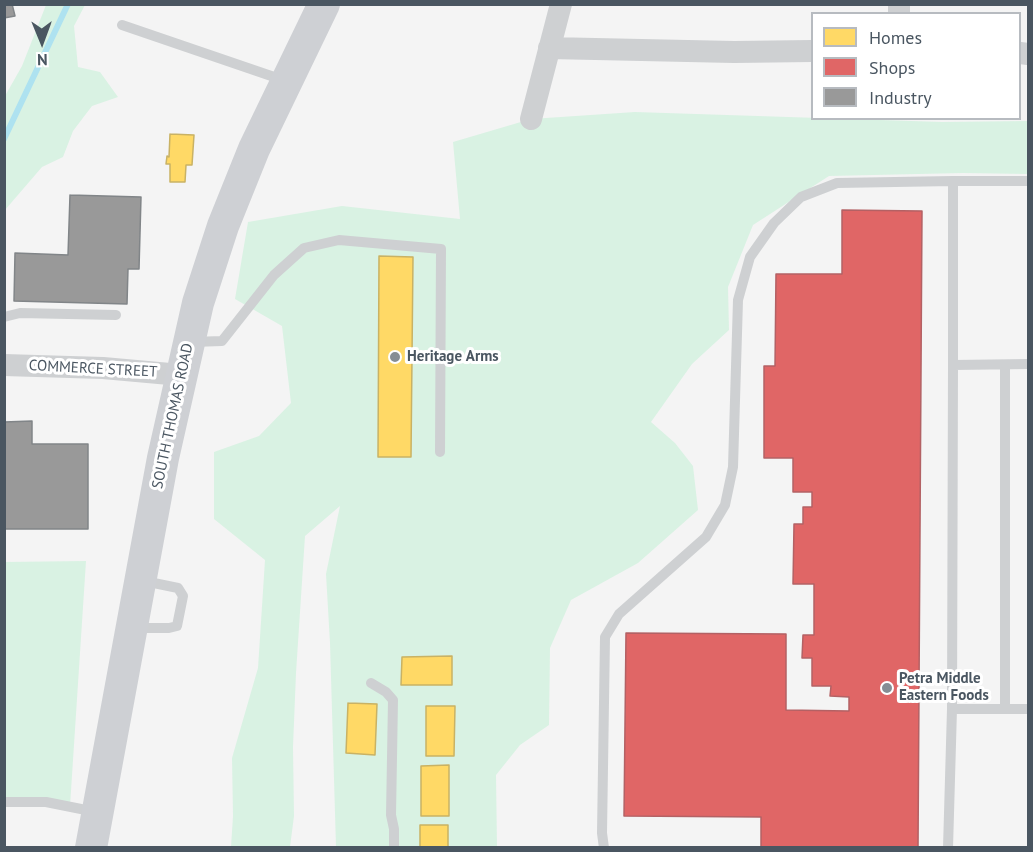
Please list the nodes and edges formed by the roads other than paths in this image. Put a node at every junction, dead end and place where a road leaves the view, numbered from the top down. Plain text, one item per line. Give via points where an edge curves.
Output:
1 (324, 4) edge
2 (561, 4) edge
3 (122, 25) dead end
4 (549, 48) junction
5 (811, 51) edge
6 (286, 81) junction
7 (531, 118) dead end
8 (953, 181) junction
9 (1029, 181) edge
10 (116, 315) dead end
11 (4, 317) edge
12 (189, 342) junction
13 (1029, 364) edge
14 (4, 365) edge
15 (953, 365) junction
16 (1005, 365) junction
17 (181, 375) junction
18 (440, 452) dead end
19 (140, 581) junction
20 (132, 628) junction
21 (371, 682) dead end
22 (952, 709) junction
23 (1005, 710) junction
24 (1029, 710) edge
25 (4, 802) edge
26 (96, 812) junction
27 (91, 848) edge
28 (394, 848) edge
29 (604, 848) edge
30 (948, 848) edge

1 - 6 street, SOUTH THOMAS ROAD
2 - 4 street
3 - 6 lane
4 - 5 street
4 - 7 street
6 - 12 street, SOUTH THOMAS ROAD via 223,226
8 - 9 lane
8 - 15 lane
8 - 29 lane via 837,183 801,197 774,223 750,257 738,300 734,467 725,505 706,537 619,614 605,637
10 - 11 lane via 20,313
12 - 17 street, SOUTH THOMAS ROAD
12 - 18 lane via 222,341 274,275 304,248 339,240 441,249
13 - 16 lane
14 - 17 street, COMMERCE STREET
15 - 16 lane
15 - 22 lane
16 - 23 lane
17 - 19 street, SOUTH THOMAS ROAD
19 - 20 street, SOUTH THOMAS ROAD
19 - 20 lane via 178,588 183,596 177,626
20 - 26 street, SOUTH THOMAS ROAD
21 - 28 lane via 393,700
22 - 23 lane
22 - 30 lane
23 - 24 lane
25 - 26 lane via 45,802
26 - 27 street, SOUTH THOMAS ROAD

